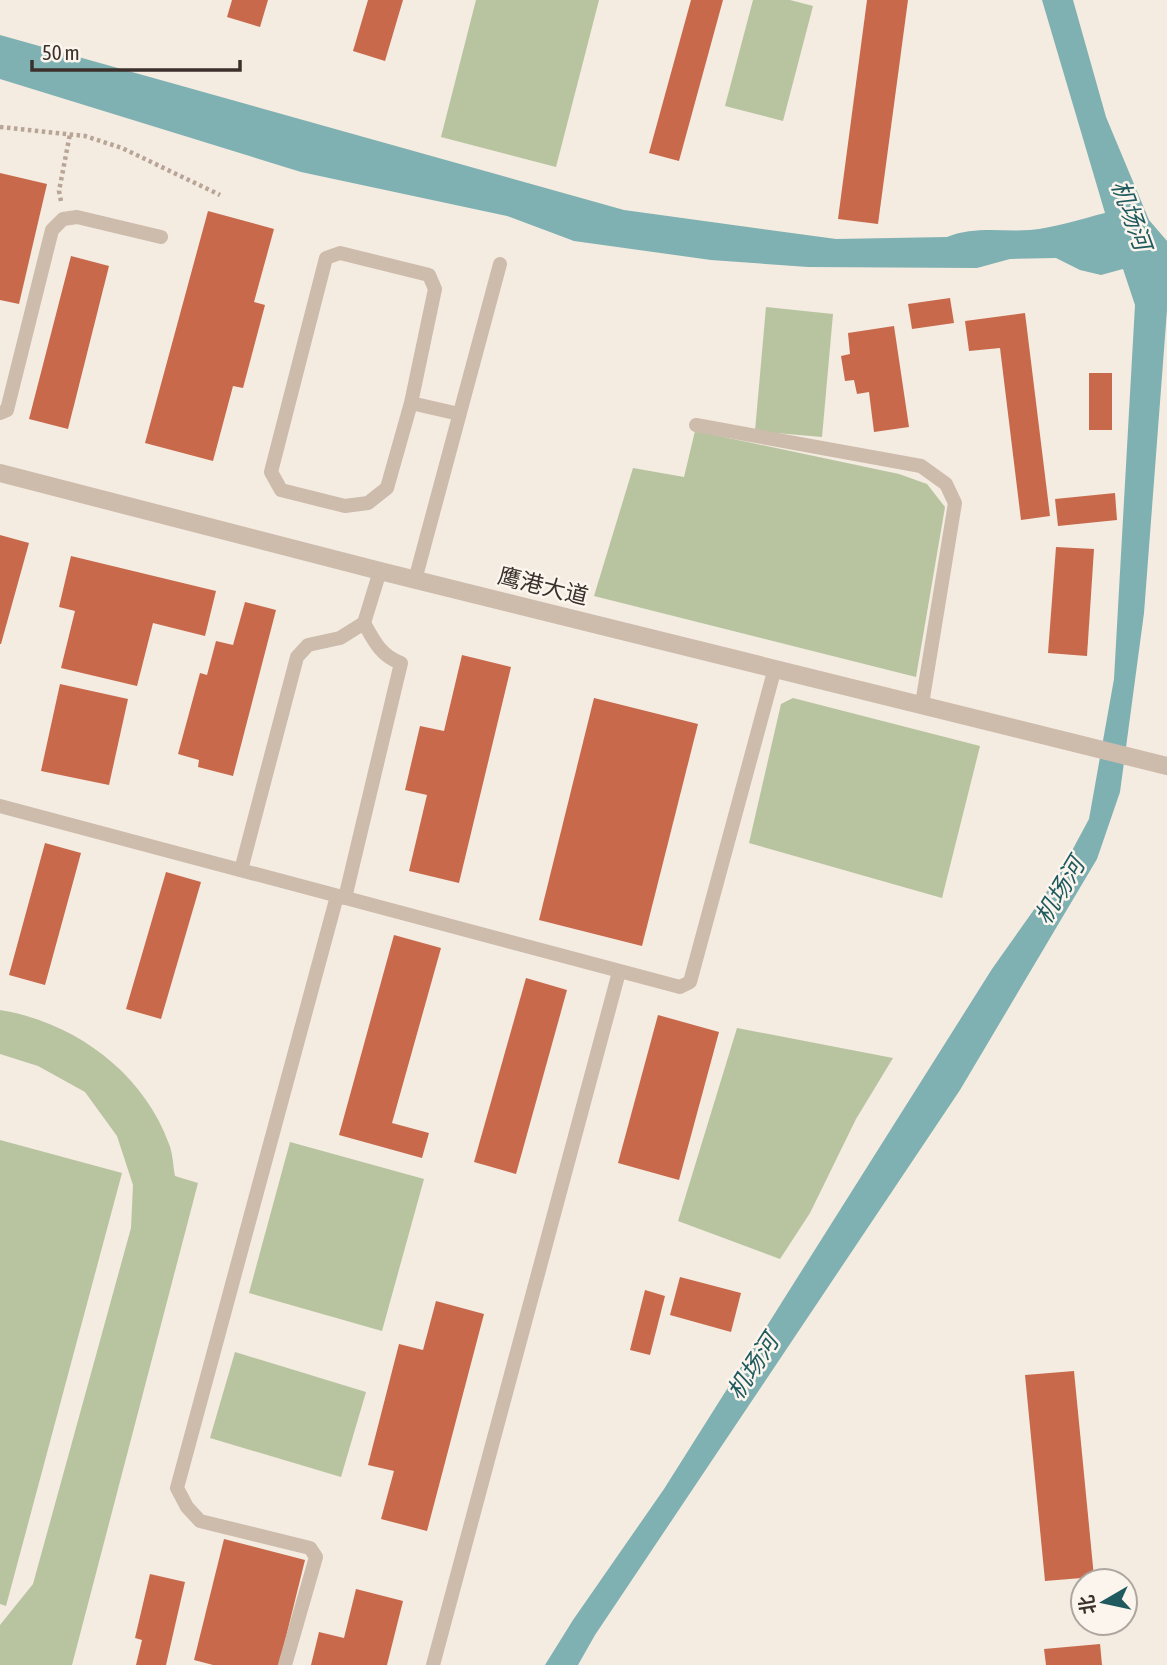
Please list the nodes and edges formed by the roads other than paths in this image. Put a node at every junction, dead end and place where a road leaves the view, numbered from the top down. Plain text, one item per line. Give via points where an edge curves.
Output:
1 (161, 237) dead end
2 (500, 264) dead end
3 (411, 402) junction
4 (0, 413) edge
5 (460, 414) junction
6 (696, 425) dead end
7 (0, 473) edge
8 (380, 571) junction
9 (415, 580) junction
10 (364, 623) junction
11 (775, 668) junction
12 (922, 704) junction
13 (1167, 766) edge
14 (0, 806) edge
15 (241, 870) junction
16 (341, 897) junction
17 (620, 971) junction
18 (285, 1665) edge
19 (433, 1665) edge

1 - 4 lane via 77,217 63,219 52,230 6,410
2 - 5 lane
3 - 3 lane via 435,289 429,275 340,253 326,258 271,472 281,490 345,506 368,503 387,488
3 - 5 lane
5 - 9 lane
6 - 12 lane via 921,466 946,484 955,503
7 - 8 street, 鹰港大道
8 - 9 street, 鹰港大道
8 - 10 lane
9 - 11 street, 鹰港大道
10 - 15 lane via 340,638 308,646 297,657
10 - 16 lane via 377,646 401,663
11 - 12 street, 鹰港大道
11 - 17 lane via 690,982 680,987
12 - 13 street, 鹰港大道
14 - 15 lane
15 - 16 lane
16 - 17 lane
16 - 18 lane via 177,1488 200,1521 310,1548 316,1557
17 - 19 lane

